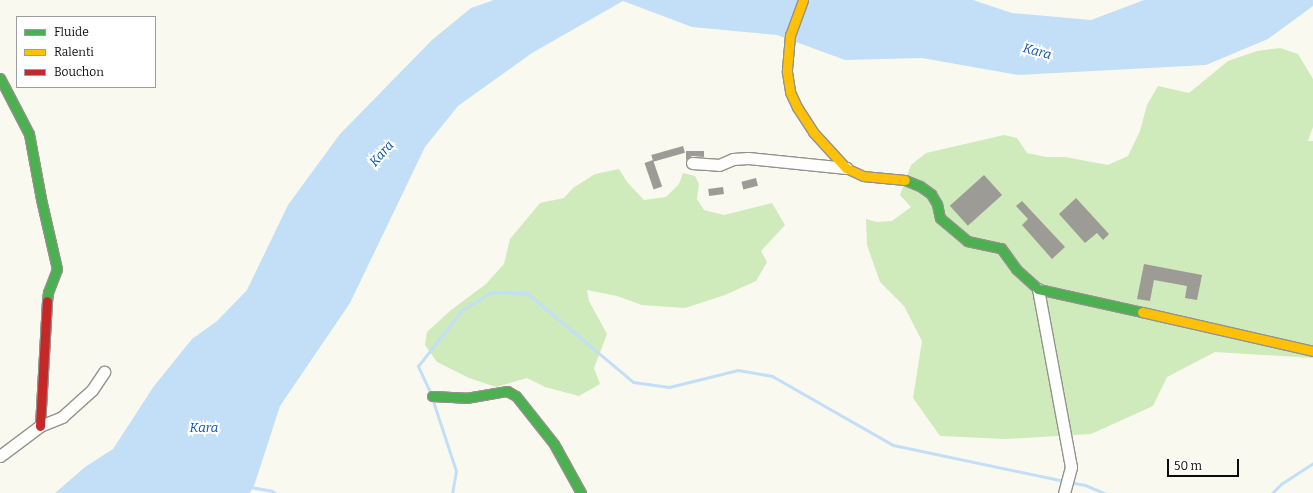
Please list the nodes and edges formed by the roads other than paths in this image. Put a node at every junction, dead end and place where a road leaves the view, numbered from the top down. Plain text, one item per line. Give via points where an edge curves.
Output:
1 (803, 0) edge
2 (0, 78) edge
3 (692, 163) dead end
4 (846, 168) junction
5 (1038, 289) junction
6 (1313, 351) edge
7 (104, 372) dead end
8 (432, 396) dead end
9 (40, 426) junction
10 (0, 456) edge
11 (581, 493) edge
12 (1065, 493) edge

1 - 4 street via 790,35 787,72 790,92 814,132
2 - 9 street via 29,134 57,269 48,292
3 - 4 street via 719,165 733,159 748,158
4 - 5 street via 863,176 901,179 920,186 931,194 937,204 940,218 951,228 967,241 1001,248 1016,269
5 - 6 street
5 - 12 street via 1071,467
7 - 9 street via 92,390 62,417
8 - 11 street via 466,398 507,391 516,396 554,444
9 - 10 street

